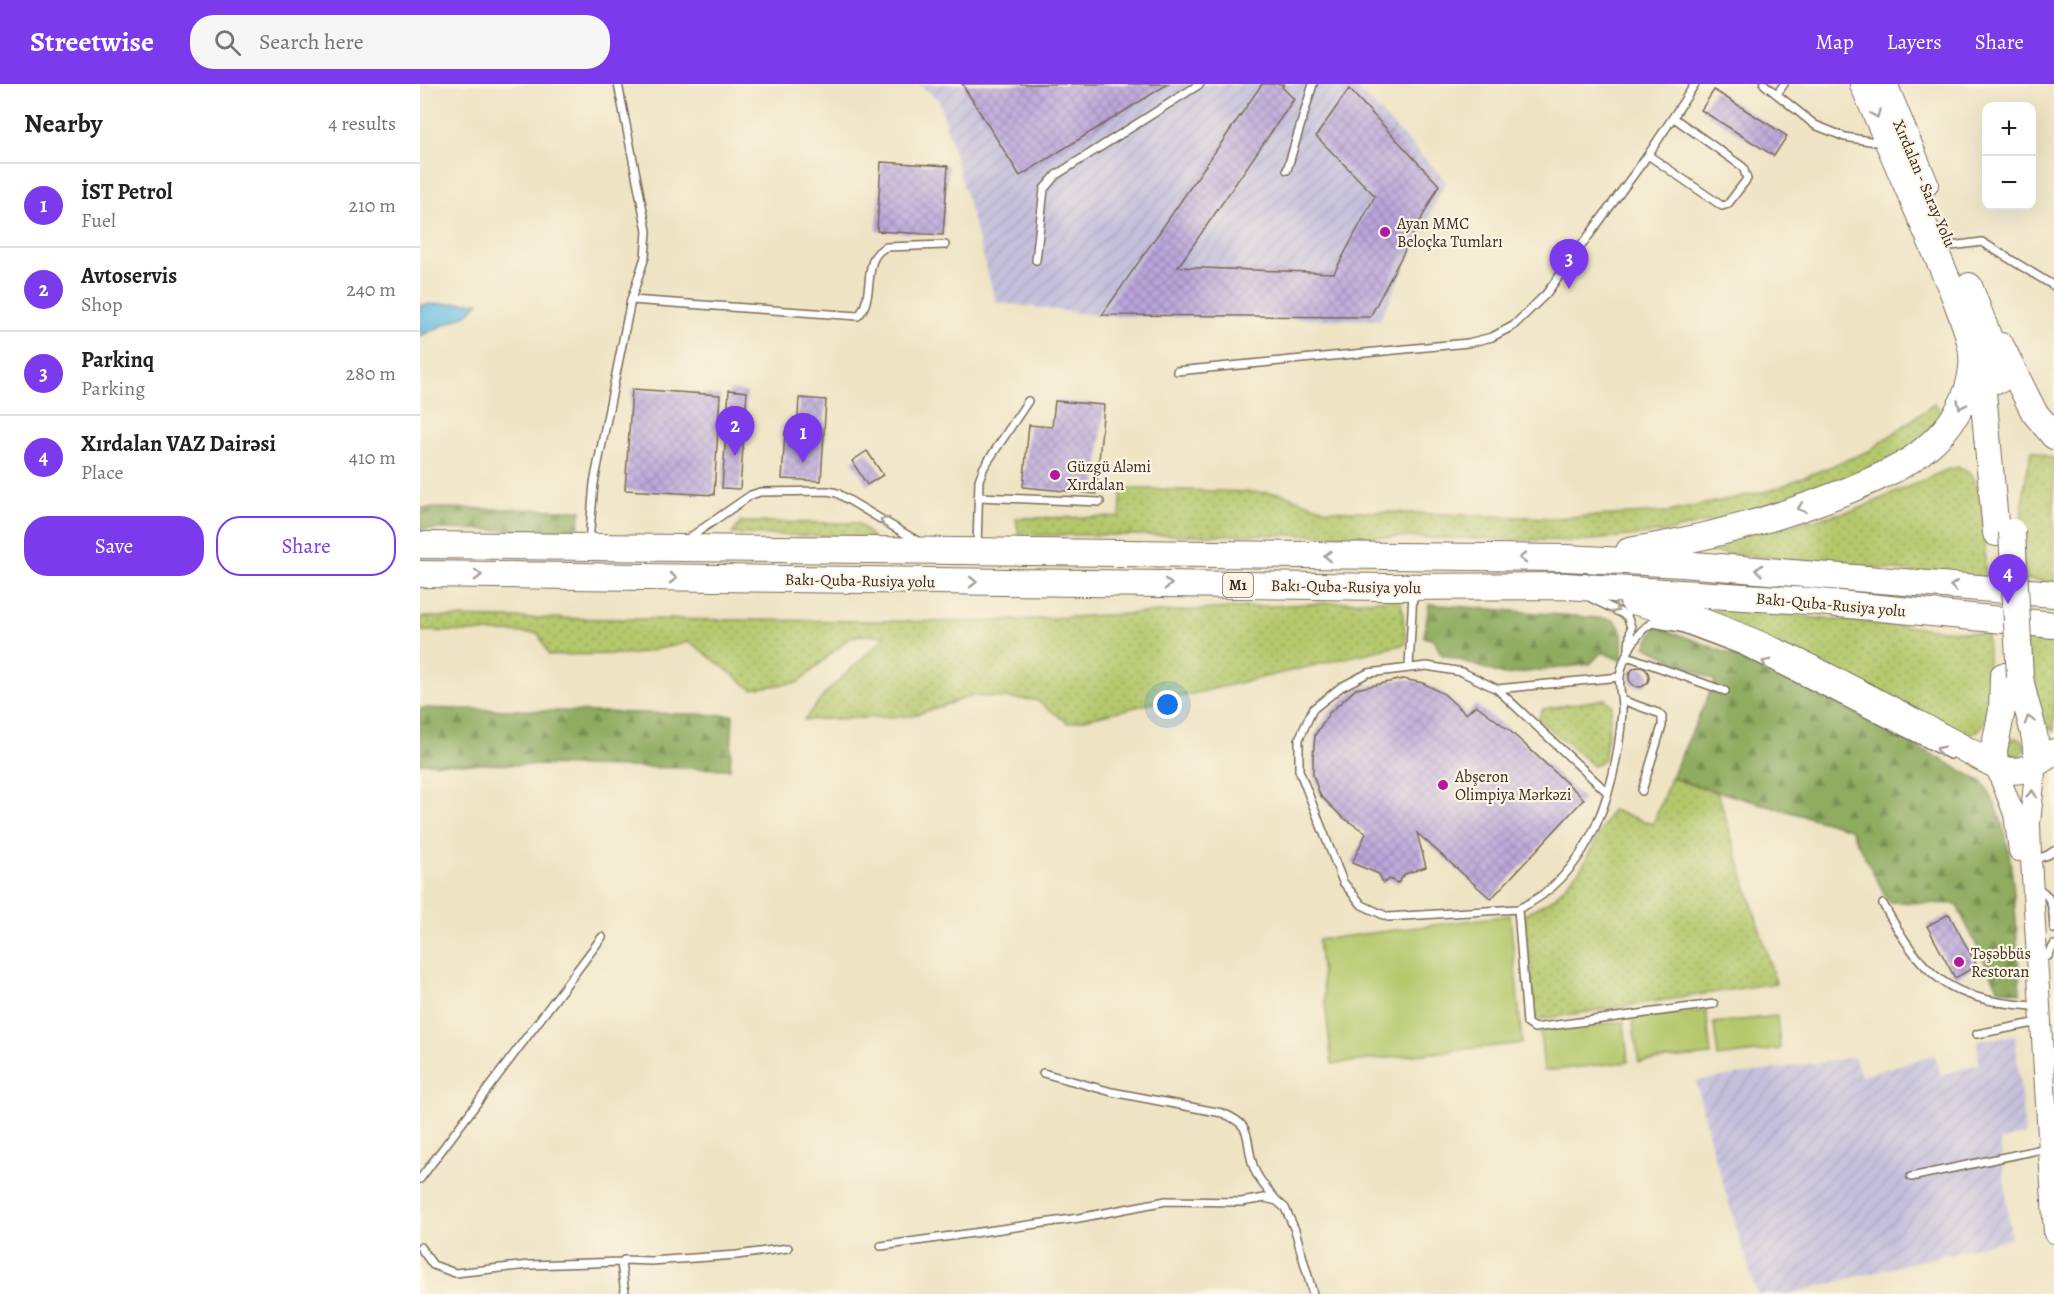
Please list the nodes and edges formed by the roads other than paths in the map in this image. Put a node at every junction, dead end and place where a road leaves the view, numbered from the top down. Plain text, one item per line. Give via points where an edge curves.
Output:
1 (618, 84) edge
2 (1200, 84) edge
3 (1313, 84) edge
4 (1695, 84) edge
5 (1764, 84) edge
6 (1784, 84) edge
7 (1863, 84) edge
8 (1884, 84) edge
9 (1777, 94) junction
10 (1674, 118) junction
11 (1888, 144) junction
12 (1648, 155) junction
13 (1287, 170) dead end
14 (945, 245) dead end
15 (1951, 246) junction
16 (1036, 260) dead end
17 (1959, 285) junction
18 (2054, 286) edge
19 (631, 300) junction
20 (1177, 371) dead end
21 (1028, 401) dead end
22 (2054, 436) edge
23 (978, 497) junction
24 (1100, 502) dead end
25 (420, 545) edge
26 (588, 547) junction
27 (674, 548) junction
28 (934, 551) junction
29 (977, 551) junction
30 (1566, 558) junction
31 (420, 574) edge
32 (1566, 586) junction
33 (1413, 587) junction
34 (2054, 594) edge
35 (2054, 625) edge
36 (1628, 656) junction
37 (1409, 667) junction
38 (2012, 676) junction
39 (1620, 677) junction
40 (1497, 689) junction
41 (1725, 691) dead end
42 (1622, 700) junction
43 (1956, 758) dead end
44 (2045, 758) edge
45 (1987, 766) junction
46 (1642, 791) dead end
47 (1607, 792) junction
48 (2054, 851) edge
49 (2031, 860) junction
50 (2027, 887) junction
51 (1882, 904) dead end
52 (1518, 909) junction
53 (2054, 929) edge
54 (602, 938) dead end
55 (2054, 945) edge
56 (2033, 962) junction
57 (1714, 1004) dead end
58 (2039, 1017) junction
59 (1977, 1034) dead end
60 (1043, 1073) dead end
61 (2047, 1148) junction
62 (1911, 1177) dead end
63 (420, 1179) edge
64 (1277, 1201) junction
65 (2054, 1233) edge
66 (881, 1246) dead end
67 (420, 1247) edge
68 (788, 1248) dead end
69 (622, 1262) junction
70 (625, 1294) edge
71 (1314, 1294) edge

1 - 19 lane via 647,231 645,257
2 - 16 lane via 1056,175 1044,189
3 - 13 lane
4 - 10 lane
5 - 9 lane
6 - 9 lane
7 -> 11 highway
8 - 15 highway, Xırdalan - Saray Yolu
9 - 11 lane via 1831,133
10 - 12 lane
10 - 12 lane via 1743,167 1747,179 1728,204 1722,206
11 - 17 highway
12 - 20 lane via 1546,294 1513,326 1492,337 1468,343
14 - 19 lane via 879,250 873,259 867,307 858,316
15 - 17 highway, Xırdalan - Saray Yolu
15 - 18 lane via 1982,242
17 - 22 highway via 2034,412
17 -> 30 highway via 1972,372 1954,417 1924,450 1890,471 1832,497 1733,529 1675,543
17 - 38 highway, bridge via 1990,341 1997,369
19 - 26 lane via 594,483
21 - 23 lane via 984,467
23 - 24 lane
23 - 29 lane
25 - 26 highway, Bakı-Quba-Rusiya yolu / M1
26 - 27 highway, Bakı-Quba-Rusiya yolu / M1
27 - 28 highway, Bakı-Quba-Rusiya yolu / M1
28 -> 27 lane via 828,491 751,495
28 - 29 highway, Bakı-Quba-Rusiya yolu / M1
30 -> 29 highway, Bakı-Quba-Rusiya yolu / M1
34 -> 30 highway, Bakı-Quba-Rusiya yolu / M1
31 -> 33 highway, Bakı-Quba-Rusiya yolu / M1
32 - 33 highway, Bakı-Quba-Rusiya yolu / M1
32 - 35 highway, Bakı-Quba-Rusiya yolu / M1 via 1809,601
32 -> 36 lane via 1627,616 1631,627
32 - 45 highway via 1675,612 1736,635 1888,708
33 - 37 lane
36 - 39 lane
36 - 41 lane
43 -> 36 lane via 1742,651 1681,628 1660,623 1643,627
37 - 40 lane via 1462,672
37 - 52 lane via 1368,673 1341,687 1313,709 1299,739 1299,770 1343,882 1362,905 1388,917
44 -> 38 highway via 2036,747
38 - 45 highway
39 - 40 lane
39 - 42 lane
40 - 47 lane
42 - 46 lane via 1658,712 1662,717
42 - 47 lane
44 - 45 highway via 2026,770 2012,772
49 -> 44 main road via 2030,813
45 - 50 main road via 2014,814
47 - 52 lane via 1575,865 1550,890
48 - 49 lane
49 - 50 main road
50 - 53 lane via 2042,890 2050,898
50 - 56 main road
51 - 58 lane via 1904,942 1926,969 1970,995
52 - 57 lane via 1527,1023 1534,1028
54 - 63 lane
55 - 56 lane via 2048,956
56 - 58 main road
58 - 59 lane
58 - 61 main road
60 - 64 lane via 1237,1119 1247,1130 1253,1167
61 - 62 lane
61 - 65 main road
64 - 66 lane via 1166,1201 1079,1218
64 - 71 lane via 1285,1208 1295,1230
67 - 69 lane via 433,1265 455,1273 529,1265
68 - 69 lane
69 - 70 lane

